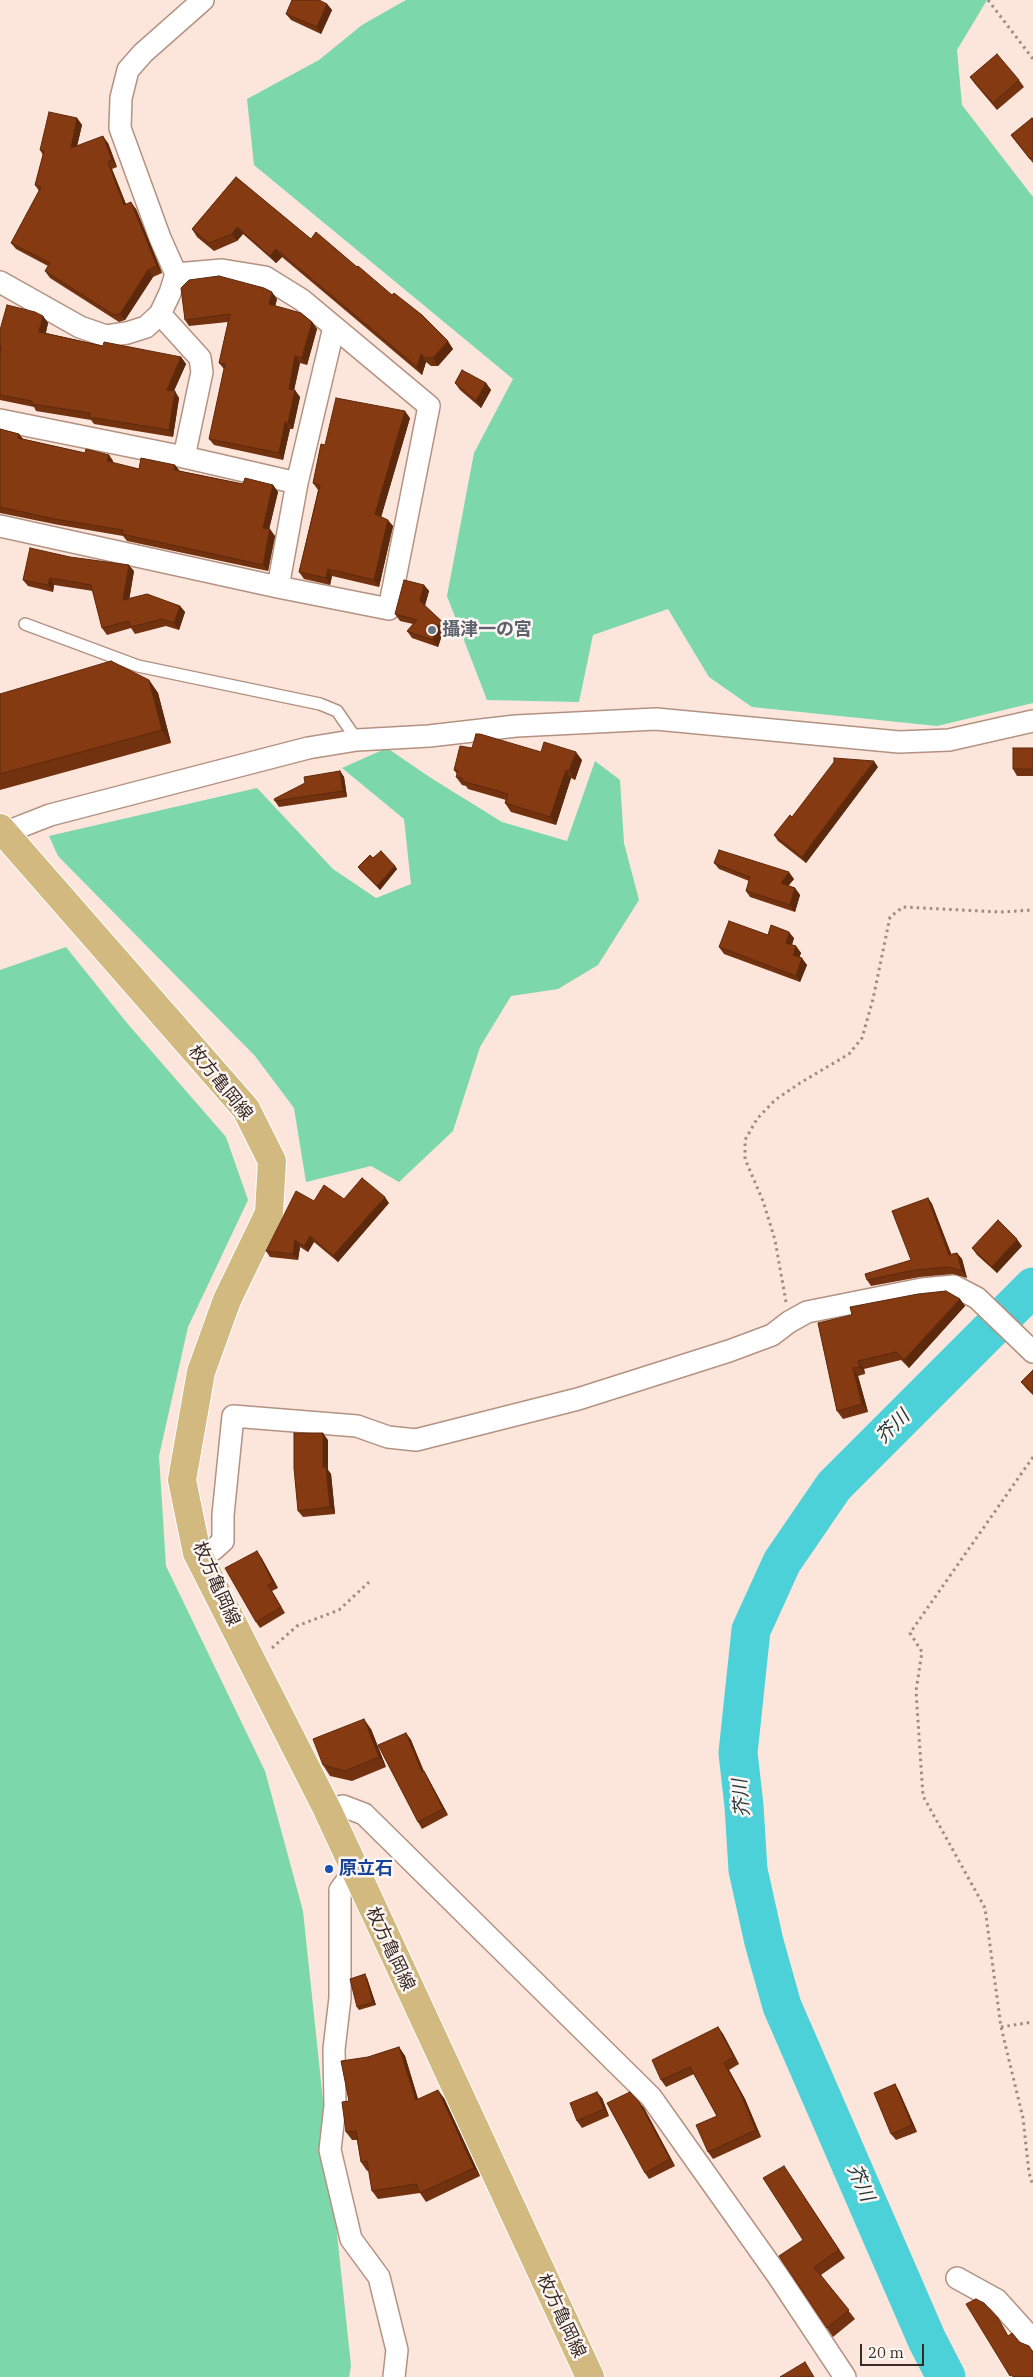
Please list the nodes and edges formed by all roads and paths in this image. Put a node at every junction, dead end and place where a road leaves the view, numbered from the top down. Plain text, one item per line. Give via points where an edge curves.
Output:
1 (203, 0) edge
2 (988, 0) edge
3 (1033, 59) edge
4 (176, 274) junction
5 (0, 282) edge
6 (160, 314) junction
7 (334, 327) junction
8 (0, 420) edge
9 (184, 457) junction
10 (297, 483) junction
11 (0, 526) edge
12 (278, 587) junction
13 (25, 624) dead end
14 (1033, 722) edge
15 (357, 740) junction
16 (2, 830) edge
17 (1033, 910) edge
18 (789, 1322) junction
19 (1033, 1352) edge
20 (1033, 1457) edge
21 (197, 1553) junction
22 (369, 1582) dead end
23 (254, 1664) junction
24 (327, 1810) junction
25 (354, 1871) junction
26 (1033, 2022) edge
27 (1001, 2027) junction
28 (1033, 2186) edge
29 (957, 2278) dead end
30 (1033, 2340) edge
31 (394, 2377) edge
32 (590, 2377) edge
33 (844, 2377) edge

1 - 4 street via 128,70 122,98 120,128
2 - 3 path
4 - 6 street
4 - 7 street via 222,270 265,277 302,300
5 - 6 street via 80,327 106,336 146,328
6 - 9 street via 200,358 202,372
7 - 10 street
7 - 12 street via 429,406 389,609
8 - 9 street
9 - 10 street
10 - 12 street
11 - 12 street
13 - 15 lane via 138,666 320,704 337,711
14 - 15 street via 949,740 909,742 656,719 516,726
15 - 16 street via 308,748
16 - 21 main road, 枚方亀岡線 via 246,1109 272,1161 270,1213 226,1300 200,1372 182,1480
17 - 18 path via 1000,912 902,907 890,917 862,1038 849,1054 800,1082 775,1100 757,1119 745,1140 745,1159 775,1240
18 - 19 street via 806,1312 922,1289 954,1286 977,1298
18 - 21 street via 772,1335 746,1345 578,1399 416,1440 388,1437 357,1426 233,1416 223,1541 213,1550
20 - 27 path via 910,1633 922,1652 916,1691 923,1796 985,1908
21 - 23 main road, 枚方亀岡線
22 - 23 path via 340,1610 297,1626
23 - 24 main road, 枚方亀岡線
24 - 25 main road, 枚方亀岡線
24 - 33 street via 343,1806 364,1814 651,2097 767,2260
25 - 31 street via 340,1890 340,1998 334,2049 335,2106 330,2150 351,2238 379,2277 397,2350
25 - 32 main road, 枚方亀岡線
26 - 27 path
27 - 28 path via 1023,2118 1028,2174
29 - 30 street via 997,2300

